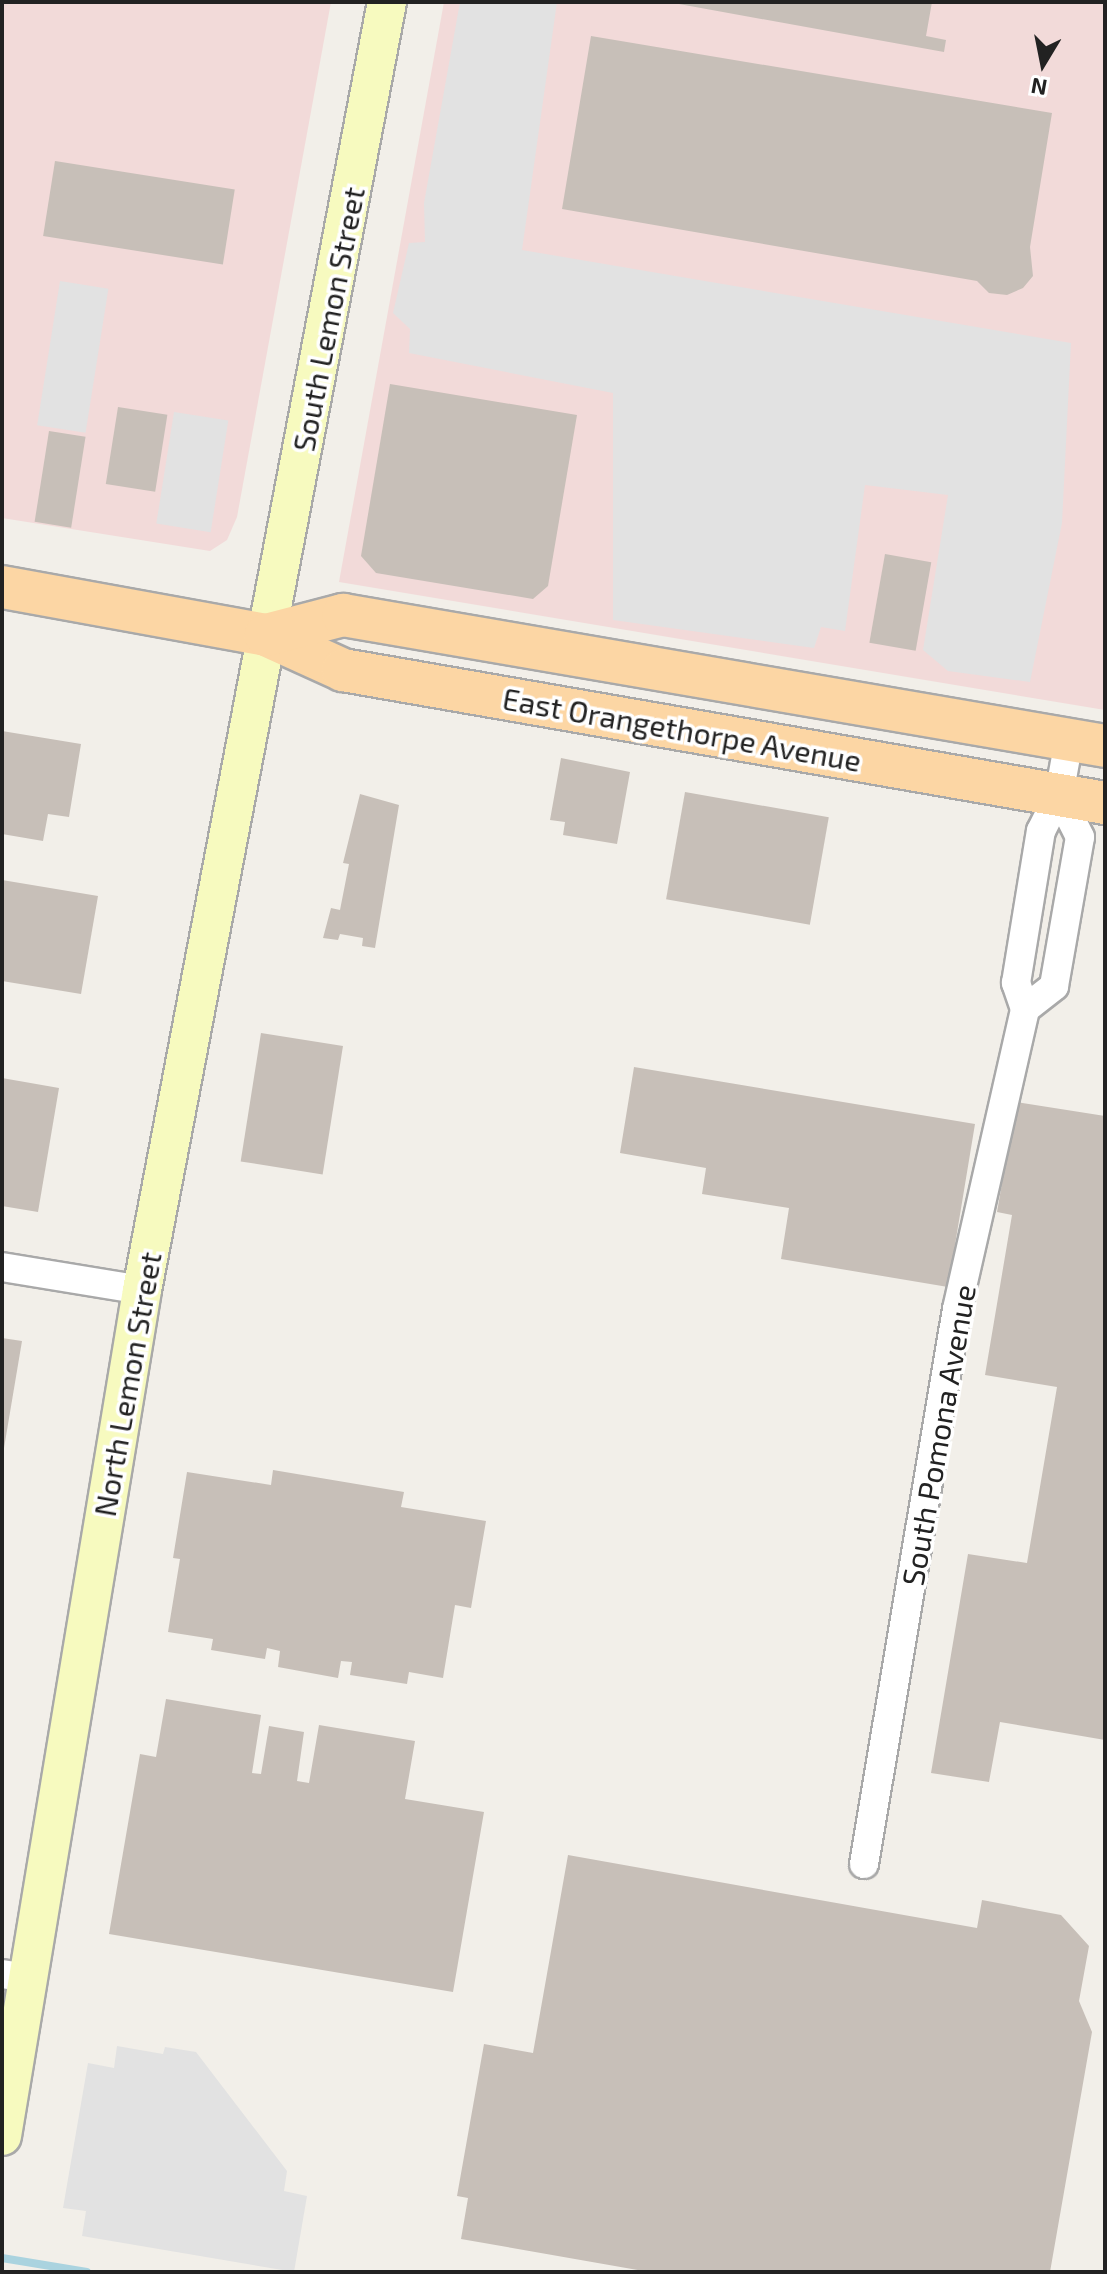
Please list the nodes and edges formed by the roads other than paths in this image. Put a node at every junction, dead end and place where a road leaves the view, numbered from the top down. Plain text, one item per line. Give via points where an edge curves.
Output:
1 (387, 2) edge
2 (2, 587) edge
3 (266, 635) junction
4 (1087, 743) edge
5 (1059, 795) junction
6 (1105, 803) edge
7 (1025, 1009) junction
8 (2, 1267) edge
9 (142, 1290) junction
10 (864, 1864) dead end
11 (14, 1976) edge
12 (2, 2136) edge

1 - 3 street, South Lemon Street
2 - 3 main road, East Orangethorpe Avenue
3 - 4 main road, East Orangethorpe Avenue via 343,615
3 - 5 main road, East Orangethorpe Avenue via 343,670
3 - 9 street, North Lemon Street
4 - 5 street, South Pomona Avenue
5 - 6 main road, East Orangethorpe Avenue
5 - 7 street, South Pomona Avenue via 1041,831 1016,983
5 - 7 street via 1080,837 1054,986
7 - 10 street, South Pomona Avenue via 957,1309
8 - 9 street
9 - 11 street, North Lemon Street
11 - 12 street, North Lemon Street

